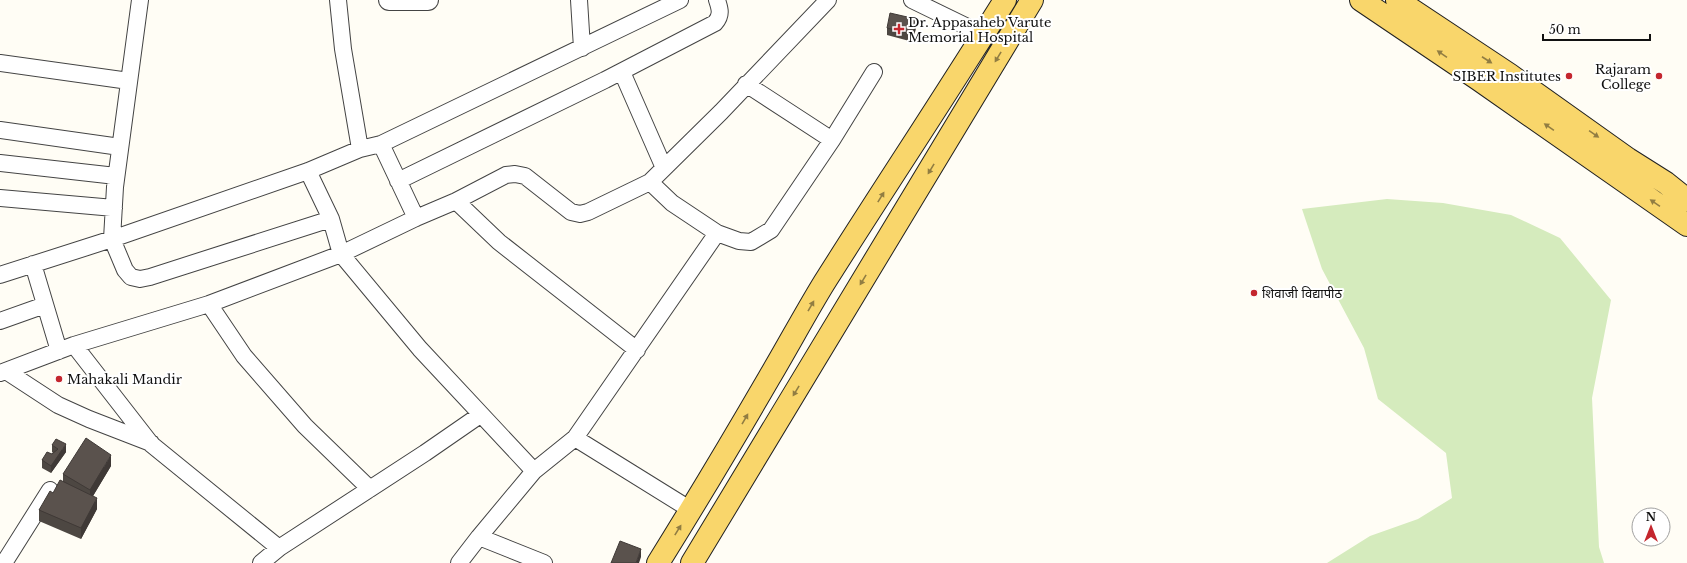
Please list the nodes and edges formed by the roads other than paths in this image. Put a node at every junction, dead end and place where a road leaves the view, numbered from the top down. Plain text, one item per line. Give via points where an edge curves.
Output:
1 (140, 0) edge
2 (338, 0) edge
3 (389, 0) edge
4 (428, 0) edge
5 (579, 0) edge
6 (680, 0) edge
7 (717, 0) edge
8 (828, 0) edge
9 (912, 0) edge
10 (1005, 0) edge
11 (1032, 0) edge
12 (1361, 0) edge
13 (1396, 0) edge
14 (984, 35) junction
15 (582, 48) junction
16 (0, 63) edge
17 (622, 72) junction
18 (874, 72) dead end
19 (128, 81) junction
20 (746, 84) junction
21 (0, 130) edge
22 (832, 140) junction
23 (381, 144) junction
24 (120, 146) junction
25 (360, 149) junction
26 (0, 163) edge
27 (664, 168) junction
28 (308, 171) junction
29 (116, 176) junction
30 (398, 181) junction
31 (650, 182) junction
32 (0, 198) edge
33 (1687, 200) edge
34 (456, 201) junction
35 (114, 208) junction
36 (416, 218) junction
37 (331, 219) junction
38 (1687, 225) edge
39 (717, 233) junction
40 (112, 239) junction
41 (341, 254) junction
42 (33, 264) junction
43 (0, 275) edge
44 (209, 304) junction
45 (45, 305) junction
46 (0, 320) edge
47 (66, 348) junction
48 (637, 350) junction
49 (3, 372) edge
50 (480, 415) junction
51 (575, 438) junction
52 (152, 444) junction
53 (534, 471) junction
54 (370, 489) junction
55 (50, 490) edge
56 (691, 510) junction
57 (479, 537) junction
58 (279, 548) junction
59 (4, 563) edge
60 (261, 563) edge
61 (459, 563) edge
62 (544, 563) edge
63 (658, 563) edge
64 (692, 563) edge

1 - 19 street
2 - 25 street via 343,49
3 - 4 street
5 - 15 street
6 - 15 street
7 - 17 street via 721,13 715,23
8 - 20 street
9 - 14 street
10 - 14 main road
11 -> 64 main road
38 -> 12 main road
13 -> 33 main road via 1510,75
56 -> 14 main road via 824,284
15 - 23 street
16 - 19 street
17 - 27 street
17 - 30 street
18 - 22 street
19 - 24 street
20 - 22 street
20 - 27 street
21 - 24 street
22 - 39 street via 771,230 751,242 739,241
23 - 25 street
23 - 30 street
24 - 29 street
25 - 28 street
26 - 29 street
27 - 31 street
28 - 37 street
28 - 40 street
29 - 35 street
30 - 36 street
31 - 34 street via 580,214 571,212 525,176 515,174 506,175
31 - 39 street via 672,203
32 - 35 street
34 - 36 street
34 - 48 street via 510,251
35 - 40 street
36 - 41 street
37 - 40 street via 150,278 140,279 131,277 125,270
37 - 41 street
39 - 48 street
40 - 42 street
41 - 44 street
41 - 50 street via 420,349
42 - 43 street
42 - 45 street
44 - 47 street
44 - 54 street via 244,356 305,426
45 - 46 street
45 - 47 street
47 - 49 street
47 - 52 street
48 - 51 street
49 - 52 street via 58,405
50 - 53 street
50 - 54 street
51 - 53 street
51 - 56 street
52 - 58 street
53 - 57 street
54 - 58 street
55 - 59 street
63 -> 56 main road
57 - 61 street
57 - 62 street
58 - 60 street

